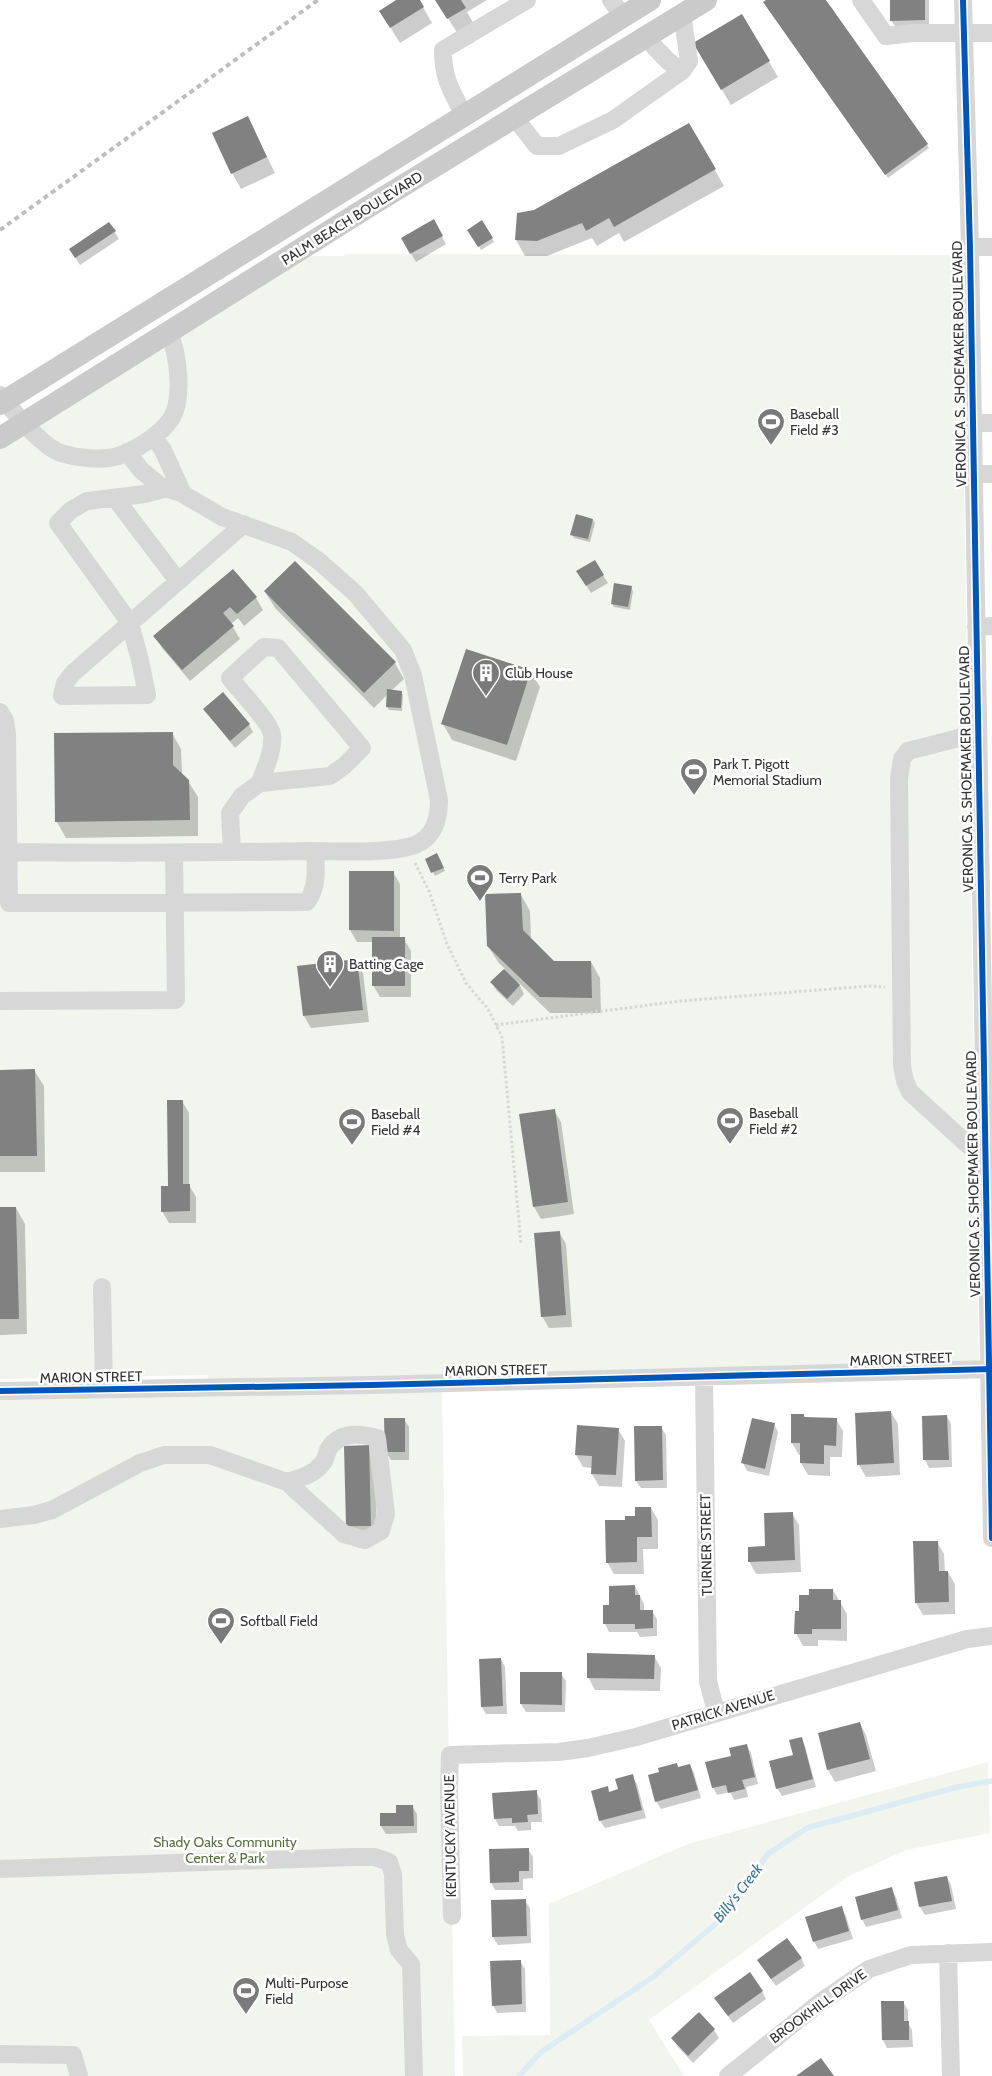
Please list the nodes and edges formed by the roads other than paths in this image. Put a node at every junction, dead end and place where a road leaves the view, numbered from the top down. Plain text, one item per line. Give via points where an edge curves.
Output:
1 (527, 0) edge
2 (706, 0) edge
3 (861, 0) edge
4 (963, 0) edge
5 (648, 1) edge
6 (617, 8) edge
7 (682, 14) junction
8 (992, 33) edge
9 (964, 34) junction
10 (645, 37) junction
11 (682, 71) junction
12 (464, 115) junction
13 (515, 118) junction
14 (368, 207) junction
15 (970, 247) junction
16 (992, 247) edge
17 (169, 333) junction
18 (2, 400) edge
19 (24, 423) junction
20 (973, 423) junction
21 (992, 423) edge
22 (154, 437) junction
23 (0, 438) edge
24 (127, 452) junction
25 (974, 474) junction
26 (992, 474) edge
27 (175, 491) junction
28 (115, 498) junction
29 (244, 524) junction
30 (178, 582) junction
31 (130, 623) junction
32 (984, 627) edge
33 (0, 712) edge
34 (978, 734) junction
35 (260, 783) junction
36 (315, 851) junction
37 (4, 852) edge
38 (232, 852) junction
39 (174, 853) junction
40 (175, 902) junction
41 (988, 996) edge
42 (0, 1001) edge
43 (986, 1158) junction
44 (102, 1288) dead end
45 (990, 1369) edge
46 (704, 1377) junction
47 (104, 1389) junction
48 (0, 1391) edge
49 (288, 1482) junction
50 (0, 1519) edge
51 (992, 1538) edge
52 (992, 1636) edge
53 (716, 1712) junction
54 (450, 1755) joint
55 (0, 1869) edge
56 (452, 1916) dead end
57 (992, 1952) edge
58 (948, 1953) junction
59 (0, 2054) edge
60 (79, 2076) edge
61 (414, 2076) edge
62 (728, 2076) edge
63 (951, 2076) edge

1 - 12 street via 443,50 446,79
2 - 7 main road, PALM BEACH BOULEVARD
3 - 9 street via 886,36
4 - 9 street, VERONICA S. SHOEMAKER BOULEVARD
5 - 6 main road, PALM BEACH BOULEVARD
5 - 13 main road via 630,20 561,63 530,90 518,105
6 - 12 main road, PALM BEACH BOULEVARD
7 - 10 main road, PALM BEACH BOULEVARD
7 - 11 street via 689,61
8 - 9 street
9 - 15 street, VERONICA S. SHOEMAKER BOULEVARD
10 - 11 street
10 - 13 main road, PALM BEACH BOULEVARD
11 - 13 street via 612,120 559,146 537,146
12 - 14 main road via 455,136 389,178
12 - 18 main road, PALM BEACH BOULEVARD
13 - 14 main road, PALM BEACH BOULEVARD
14 - 17 main road, PALM BEACH BOULEVARD
15 - 16 street
15 - 20 street, VERONICA S. SHOEMAKER BOULEVARD
17 - 19 main road, PALM BEACH BOULEVARD
17 - 22 street via 178,364 177,399 172,418
18 - 19 street
19 - 23 main road, PALM BEACH BOULEVARD
19 - 24 street via 60,453 103,458
20 - 21 street
20 - 25 street, VERONICA S. SHOEMAKER BOULEVARD
22 - 24 street
22 - 27 street via 163,450
24 - 27 street via 159,485
25 - 26 street
25 - 32 street, VERONICA S. SHOEMAKER BOULEVARD
27 - 28 street
27 - 29 street via 222,517
28 - 30 street
28 - 31 street via 87,501 58,523
29 - 30 street
29 - 36 street via 292,542 320,562 355,594 403,650 413,675 439,800 439,818 431,833 418,844 408,846
30 - 31 street
31 - 31 street via 73,673 65,683 62,696 146,695
32 - 34 street, VERONICA S. SHOEMAKER BOULEVARD
33 - 37 street via 7,734
34 - 41 street, VERONICA S. SHOEMAKER BOULEVARD
34 - 43 street via 908,751 902,759 899,779 902,1066 910,1092
35 - 35 street via 330,776 362,748 278,648 264,647 230,678 272,732 272,746
35 - 38 street via 242,796 230,813
36 - 38 street
36 - 40 street via 316,877 313,893 306,902
37 - 39 street
37 - 40 street via 9,903
38 - 39 street
39 - 40 street
40 - 42 street via 176,1000
41 - 43 street, VERONICA S. SHOEMAKER BOULEVARD
43 - 45 street, VERONICA S. SHOEMAKER BOULEVARD
44 - 47 street
45 - 46 street, MARION STREET
45 - 51 street, VERONICA S. SHOEMAKER BOULEVARD
46 - 47 street, MARION STREET
46 - 53 street, TURNER STREET via 708,1681
47 - 48 street, MARION STREET
49 - 49 street via 344,1534 365,1540 381,1531 386,1514 377,1438 352,1434 339,1438 316,1470
49 - 50 street via 210,1455 164,1455 140,1463 52,1510
52 - 53 street, PATRICK AVENUE via 967,1639
53 - 54 street, PATRICK AVENUE via 588,1748
54 - 56 street, KENTUCKY AVENUE
55 - 61 street via 355,1858 389,1862 393,1874 395,1935 399,1950 411,1964
57 - 58 street, BROOKHILL DRIVE
58 - 62 street, BROOKHILL DRIVE via 911,1955 869,1969 818,2004
58 - 63 street
59 - 60 street via 73,2055

